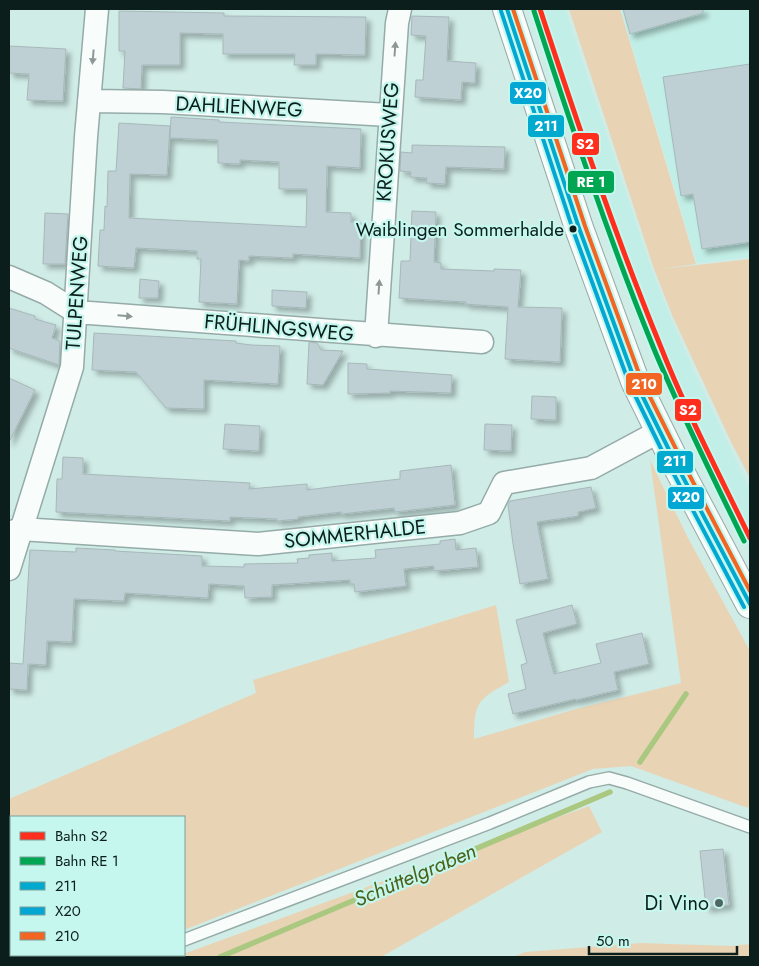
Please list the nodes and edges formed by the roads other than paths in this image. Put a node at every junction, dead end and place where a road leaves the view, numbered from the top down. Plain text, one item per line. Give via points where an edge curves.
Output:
1 (97, 9) edge
2 (400, 9) edge
3 (506, 9) edge
4 (94, 101) junction
5 (389, 115) junction
6 (9, 277) edge
7 (76, 312) junction
8 (376, 336) junction
9 (482, 342) dead end
10 (660, 431) junction
11 (14, 531) edge
12 (9, 569) edge
13 (750, 604) edge
14 (750, 827) edge
15 (185, 940) edge

1 -> 4 street, TULPENWEG
5 -> 2 street, KROKUSWEG
3 - 10 street via 579,228 635,381
4 - 5 street, DAHLIENWEG
4 - 7 street, TULPENWEG
8 -> 5 street, KROKUSWEG
6 - 7 street
7 -> 8 street, FRÜHLINGSWEG
7 - 11 street, TULPENWEG via 72,368
8 - 9 street, FRÜHLINGSWEG
10 - 11 street, SOMMERHALDE via 591,468 504,483 489,513 460,523 258,544
10 - 13 street
11 - 12 street, TULPENWEG
14 - 15 lane via 609,778 589,782

